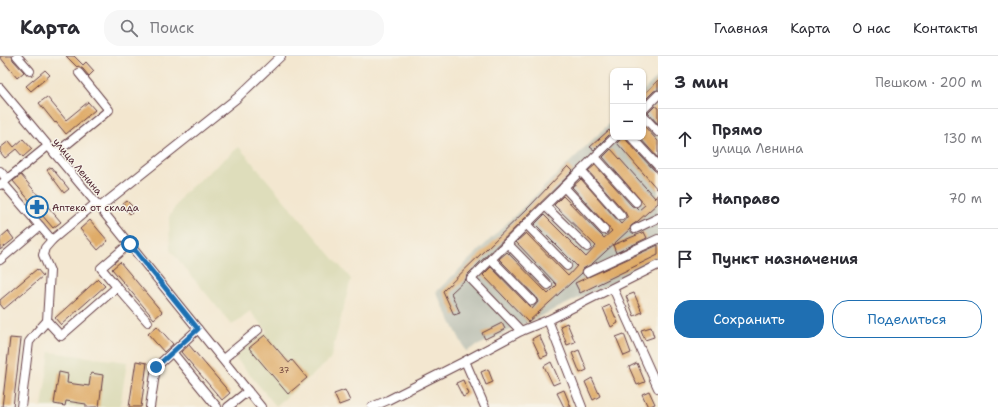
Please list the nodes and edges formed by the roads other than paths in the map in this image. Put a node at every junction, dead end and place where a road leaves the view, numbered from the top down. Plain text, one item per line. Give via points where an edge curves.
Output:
1 (17, 56) edge
2 (281, 56) edge
3 (30, 71) dead end
4 (79, 73) dead end
5 (0, 88) edge
6 (657, 99) edge
7 (646, 108) edge
8 (646, 119) edge
9 (658, 132) edge
10 (612, 140) edge
11 (634, 140) edge
12 (48, 146) junction
13 (55, 154) junction
14 (595, 157) junction
15 (658, 166) edge
16 (0, 171) edge
17 (581, 171) junction
18 (3, 183) edge
19 (564, 187) junction
20 (636, 202) dead end
21 (98, 205) junction
22 (545, 206) junction
23 (621, 216) dead end
24 (658, 218) edge
25 (526, 224) junction
26 (40, 226) junction
27 (635, 229) dead end
28 (604, 230) dead end
29 (658, 239) edge
30 (52, 240) junction
31 (507, 243) junction
32 (130, 244) junction
33 (587, 247) dead end
34 (491, 259) junction
35 (0, 260) edge
36 (658, 265) edge
37 (567, 266) dead end
38 (587, 272) dead end
39 (548, 285) dead end
40 (117, 287) junction
41 (613, 288) junction
42 (532, 301) dead end
43 (548, 320) junction
44 (47, 321) junction
45 (148, 322) dead end
46 (198, 329) junction
47 (258, 330) dead end
48 (520, 331) junction
49 (172, 352) junction
50 (222, 359) junction
51 (465, 361) junction
52 (658, 388) edge
53 (248, 391) junction
54 (389, 404) edge
55 (21, 407) edge
56 (150, 407) edge
57 (217, 407) edge
58 (228, 407) edge
59 (261, 407) edge
60 (372, 407) edge
61 (485, 407) edge
62 (582, 407) edge

1 - 3 street
2 - 21 street via 237,98
4 - 13 street via 109,110
5 - 12 street, улица Ленина
6 - 7 street
8 - 9 street
10 - 14 street
11 - 15 street
12 - 13 street, улица Ленина
12 - 18 street
13 - 21 street, улица Ленина
14 - 17 street
14 - 20 street
16 - 18 street
17 - 19 street
17 - 23 street
18 - 26 street
19 - 22 street
19 - 28 street
21 - 30 street
21 - 32 street, улица Ленина
22 - 25 street
22 - 33 street
24 - 27 street
25 - 31 street
25 - 37 street
26 - 30 street
26 - 35 street
29 - 38 street
30 - 44 street via 45,248 43,256 50,271
31 - 34 street
31 - 39 street
32 - 40 street via 101,268
32 - 46 street, улица Ленина
34 - 42 street
34 - 48 street via 471,279
36 - 41 street
40 - 44 street via 61,336
40 - 45 street
41 - 43 street
41 - 52 street
43 - 48 street
43 - 62 street
44 - 55 street via 29,342
46 - 49 street
46 - 50 street, улица Ленина
47 - 50 street
48 - 51 street
49 - 56 street via 156,367
49 - 57 street
50 - 53 street, улица Ленина
51 - 54 street
51 - 61 street
53 - 58 street
53 - 59 street, улица Ленина
54 - 60 street

